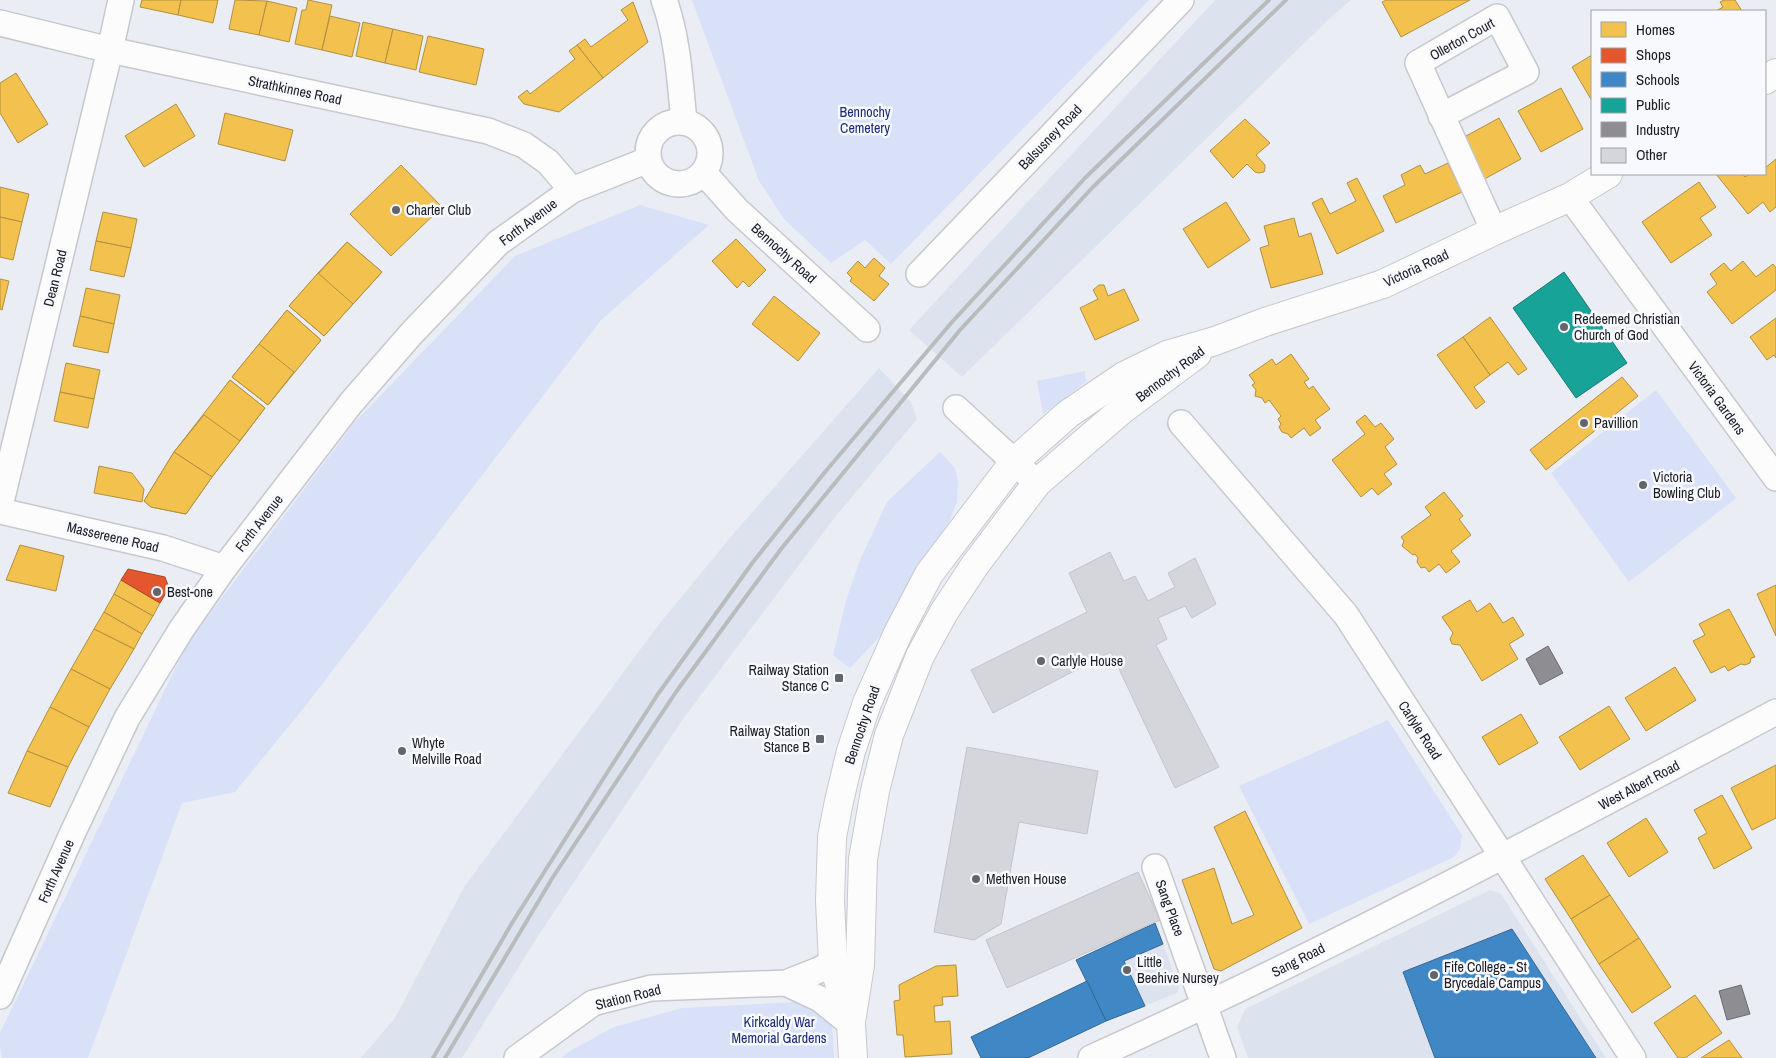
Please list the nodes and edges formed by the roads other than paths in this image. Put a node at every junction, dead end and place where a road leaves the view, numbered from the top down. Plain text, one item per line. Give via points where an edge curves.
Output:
1 (121, 0) edge
2 (664, 0) edge
3 (1181, 0) edge
4 (0, 23) edge
5 (110, 50) junction
6 (1440, 116) dead end
7 (684, 122) junction
8 (648, 160) junction
9 (704, 173) junction
10 (1606, 175) edge
11 (572, 190) junction
12 (1570, 196) junction
13 (1494, 231) junction
14 (919, 274) dead end
15 (867, 329) dead end
16 (1215, 341) junction
17 (956, 408) dead end
18 (1181, 423) dead end
19 (1014, 462) junction
20 (1776, 478) edge
21 (1037, 483) junction
22 (0, 506) edge
23 (0, 511) edge
24 (224, 568) junction
25 (1776, 712) edge
26 (1502, 858) junction
27 (1155, 867) dead end
28 (833, 962) junction
29 (786, 983) junction
30 (0, 996) edge
31 (1205, 1007) junction
32 (851, 1024) junction
33 (516, 1058) edge
34 (853, 1058) edge
35 (1091, 1058) edge
36 (1223, 1058) edge
37 (1633, 1058) edge

1 - 5 street, Dean Road
2 - 7 street via 678,64
3 - 14 street, Balsusney Road
4 - 5 street, Strathkinnes Road
5 - 11 street, Strathkinnes Road via 488,131 524,145 548,162
5 - 22 street, Dean Road
6 - 13 street
7 - 8 street via 669,124 656,131 649,144
7 - 9 street via 701,131 710,146
8 - 9 street via 655,174 668,183 682,185
8 - 11 street, Forth Avenue
9 - 15 street, Bennochy Road via 737,210
10 - 12 main road, Victoria Road
11 - 24 street, Forth Avenue via 498,243 411,334 351,403
12 - 13 main road, Victoria Road
12 - 20 street, Victoria Gardens
13 - 16 main road, Victoria Road via 1383,284
16 - 19 main road, Bennochy Road via 1167,355 1124,376 1068,414
16 - 21 main road, Bennochy Road via 1123,409
17 - 19 street
18 - 26 street, Carlyle Road via 1346,616
19 - 21 street
19 - 28 main road, Bennochy Road via 929,574 867,703 838,801 832,837 830,901
21 - 32 main road, Bennochy Road via 944,612 920,656 889,735 863,858 860,965
23 - 24 street, Massereene Road via 163,548
24 - 30 street, Forth Avenue via 127,718
25 - 26 street, West Albert Road
26 - 31 street, Sang Road
26 - 37 street, Carlyle Road
27 - 31 street, Sang Place
28 - 29 street, Station Road
28 - 32 main road, Bennochy Road
29 - 32 street, Station Road via 820,999
29 - 33 street, Station Road via 651,988 593,1003
31 - 35 street, Sang Road
31 - 36 street, Sang Place
32 - 34 main road, Bennochy Road

